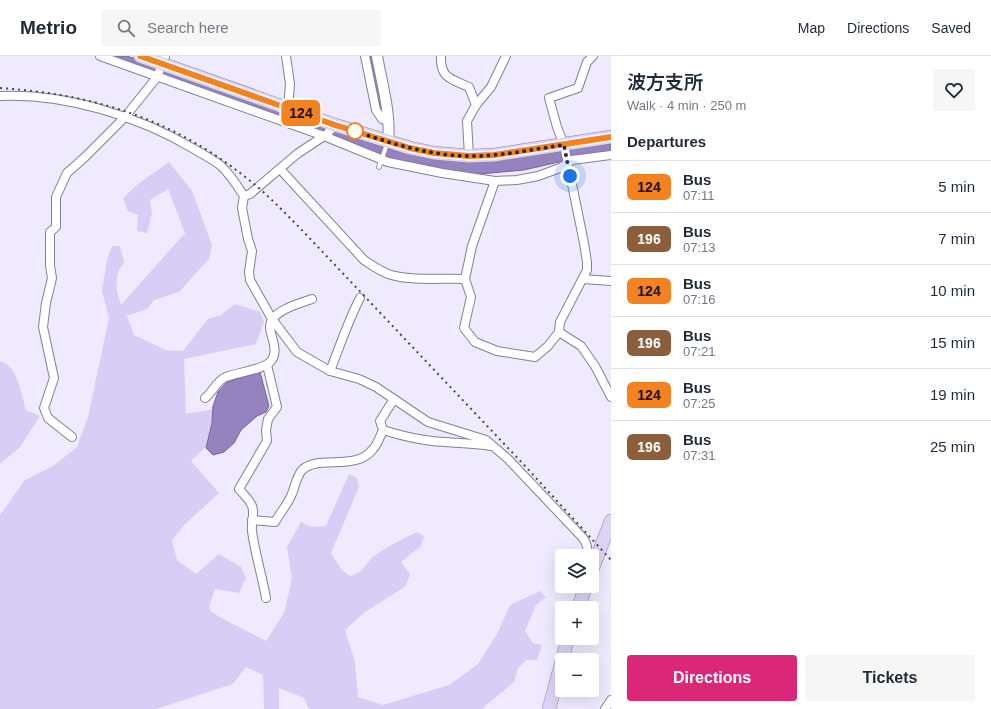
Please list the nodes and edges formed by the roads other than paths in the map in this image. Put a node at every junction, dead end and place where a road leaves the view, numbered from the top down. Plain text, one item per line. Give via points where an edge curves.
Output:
1 (100, 56) edge
2 (140, 56) edge
3 (286, 56) edge
4 (365, 56) edge
5 (377, 56) edge
6 (441, 56) edge
7 (506, 56) edge
8 (593, 56) edge
9 (164, 60) edge
10 (157, 77) junction
11 (0, 96) edge
12 (476, 105) junction
13 (288, 108) junction
14 (125, 117) junction
15 (388, 120) junction
16 (330, 131) junction
17 (611, 137) edge
18 (387, 145) junction
19 (564, 147) junction
20 (611, 155) edge
21 (469, 156) junction
22 (381, 161) junction
23 (566, 162) junction
24 (280, 169) junction
25 (495, 181) junction
26 (244, 196) junction
27 (465, 279) junction
28 (583, 279) junction
29 (611, 281) edge
30 (360, 298) dead end
31 (312, 300) dead end
32 (272, 319) junction
33 (559, 332) junction
34 (267, 365) junction
35 (330, 370) junction
36 (611, 397) edge
37 (205, 398) dead end
38 (394, 399) junction
39 (383, 430) junction
40 (72, 437) dead end
41 (493, 446) junction
42 (252, 520) junction
43 (610, 529) edge
44 (587, 549) edge
45 (599, 554) edge
46 (266, 598) dead end
47 (566, 645) edge
48 (611, 700) edge
49 (549, 709) edge
50 (605, 709) edge

1 - 10 street
2 - 9 main road
3 - 13 street via 290,84
4 - 15 street via 376,110 382,119
5 - 15 street
6 - 12 street via 446,76 468,87
7 - 12 street via 491,87
8 - 19 street via 586,62 578,88 549,98
9 - 10 street
9 - 13 main road
10 - 14 street
10 - 16 street
11 - 14 street via 19,95 63,100
12 - 21 street via 467,121
13 - 16 main road
14 - 26 street via 186,145 219,164
14 - 40 street via 67,173 56,197 56,227 50,232 52,278 43,327 54,378 44,408 48,418
15 - 18 street
16 - 18 main road
16 - 22 street
16 - 24 street
17 - 19 main road
18 - 21 main road
18 - 22 lane
19 - 21 main road
19 - 23 street
20 - 23 street
22 - 25 street
23 - 25 street via 560,168 538,176
23 - 28 street via 587,262
24 - 26 street
24 - 27 street via 364,260 379,270 404,278
25 - 27 street via 472,246
26 - 32 street via 242,208 252,251 250,280
27 - 33 street via 471,297 464,328 475,342 497,351 535,357
28 - 29 street
28 - 33 street via 560,322
30 - 35 street
31 - 32 street via 291,306
32 - 34 street via 270,327 275,351 273,359
32 - 35 street via 297,352
33 - 36 street via 581,346
34 - 37 street via 225,377
34 - 42 street via 277,407 268,419 267,441 239,489 253,507
35 - 38 street via 376,387
38 - 39 street via 380,421
38 - 41 street via 428,422 486,440
39 - 41 street via 431,441 470,442
39 - 42 street via 374,449 364,458 313,464 302,470 291,496 275,522
41 - 44 street via 583,538
42 - 46 street via 255,551
43 - 45 main road
47 - 49 main road
48 - 50 street

